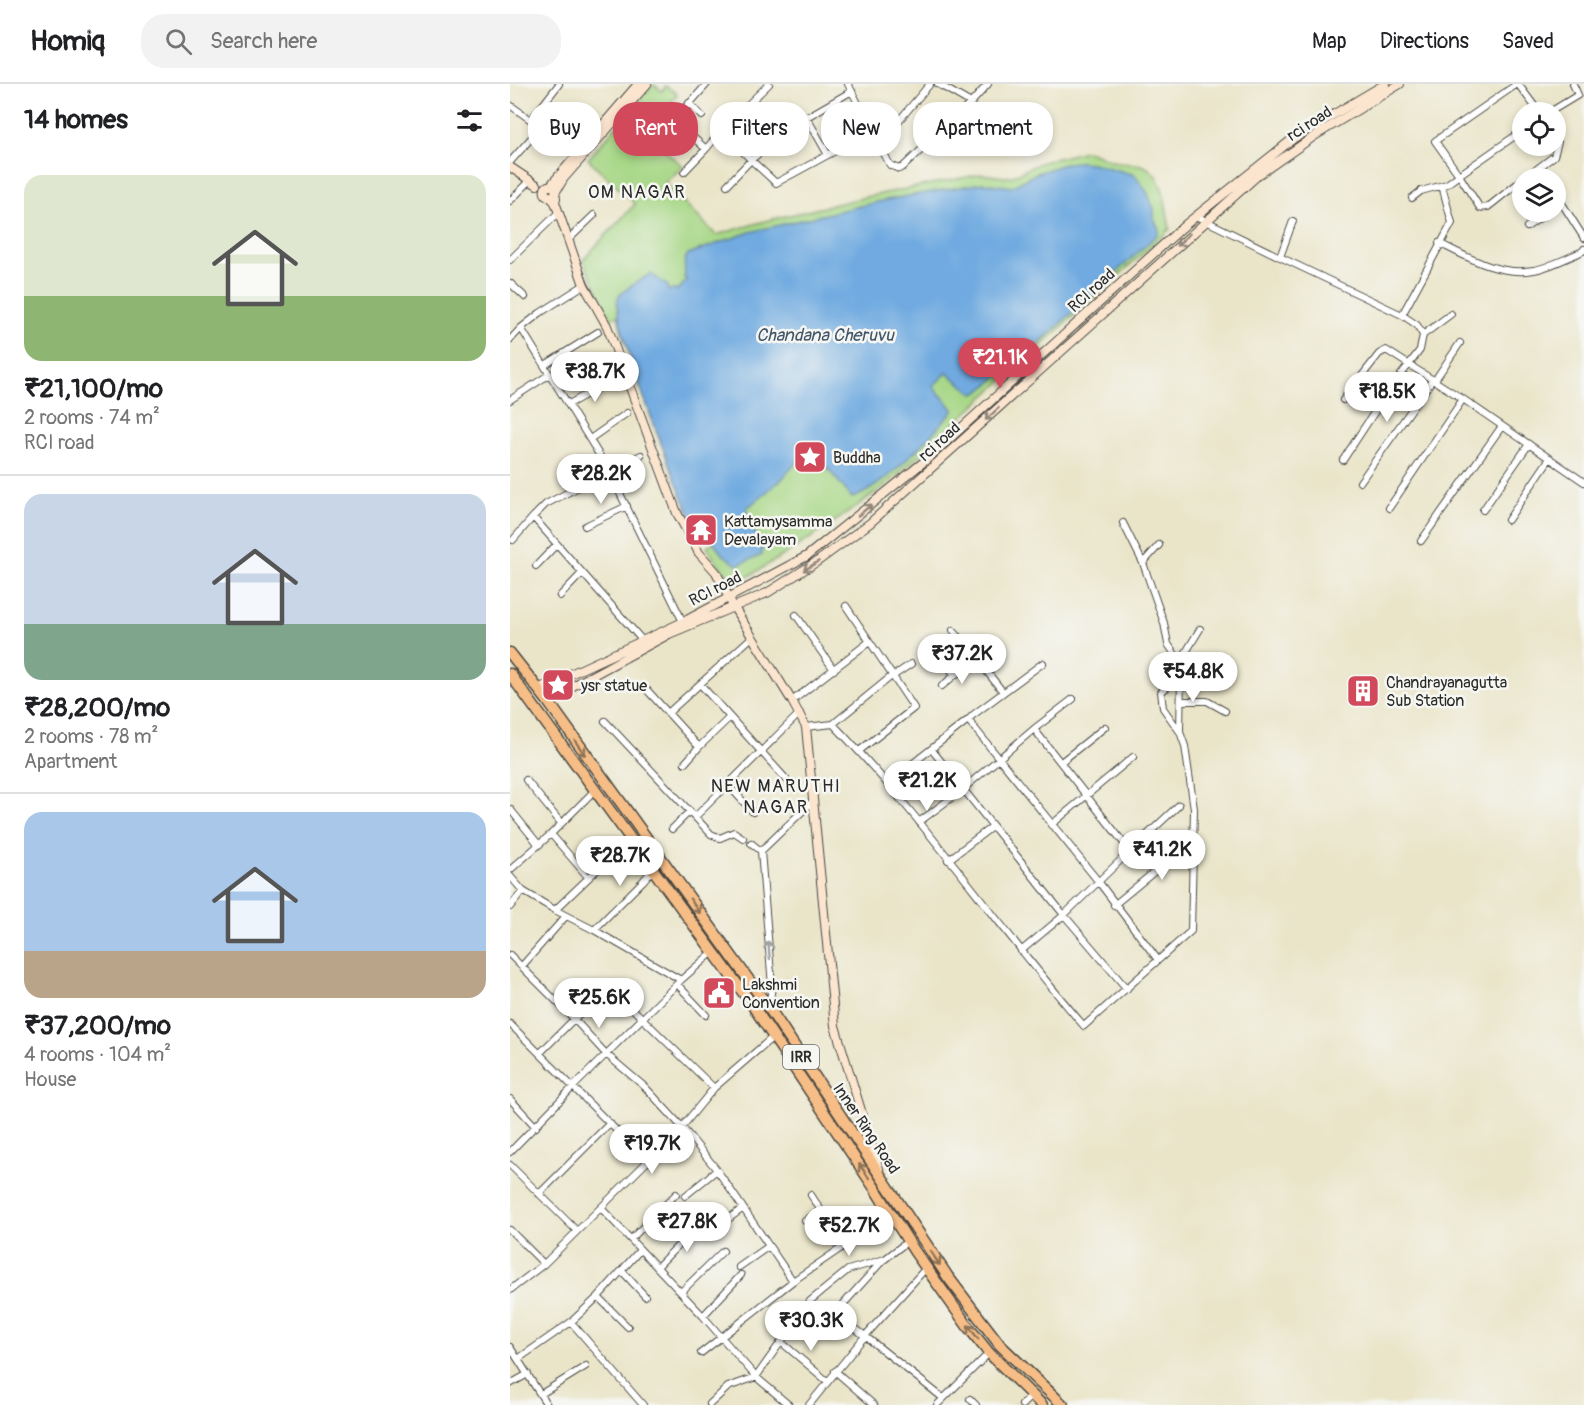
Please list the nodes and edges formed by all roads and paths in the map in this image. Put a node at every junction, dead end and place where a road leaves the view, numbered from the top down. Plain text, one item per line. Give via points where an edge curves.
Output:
1 (559, 84) edge
2 (638, 84) edge
3 (647, 84) edge
4 (707, 84) edge
5 (769, 84) edge
6 (848, 84) edge
7 (930, 84) edge
8 (938, 84) edge
9 (988, 84) edge
10 (1385, 84) edge
11 (1400, 84) edge
12 (1517, 84) edge
13 (1573, 84) edge
14 (852, 91) junction
15 (1578, 95) junction
16 (545, 102) edge
17 (690, 102) edge
18 (751, 102) edge
19 (858, 102) edge
20 (969, 102) edge
21 (972, 102) edge
22 (1531, 102) edge
23 (1566, 102) edge
24 (1584, 103) edge
25 (510, 105) edge
26 (698, 112) edge
27 (809, 114) edge
28 (702, 116) dead end
29 (528, 118) edge
30 (901, 118) edge
31 (809, 121) edge
32 (601, 126) edge
33 (1512, 138) edge
34 (528, 142) edge
35 (698, 142) edge
36 (821, 143) edge
37 (710, 144) edge
38 (706, 149) junction
39 (575, 156) edge
40 (747, 156) edge
41 (755, 156) edge
42 (826, 156) edge
43 (885, 156) edge
44 (916, 156) edge
45 (1554, 156) edge
46 (751, 160) junction
47 (510, 162) edge
48 (510, 167) edge
49 (1539, 168) edge
50 (684, 172) dead end
51 (1459, 175) junction
52 (533, 183) junction
53 (727, 185) dead end
54 (1442, 186) junction
55 (1512, 188) edge
56 (551, 191) junction
57 (1412, 198) dead end
58 (510, 201) edge
59 (559, 212) junction
60 (1566, 214) edge
61 (594, 215) dead end
62 (1196, 216) junction
63 (1205, 220) junction
64 (1293, 221) dead end
65 (1534, 222) edge
66 (1527, 227) dead end
67 (1584, 238) edge
68 (568, 240) junction
69 (1439, 243) junction
70 (1584, 251) edge
71 (1280, 257) junction
72 (510, 260) edge
73 (510, 283) edge
74 (584, 285) junction
75 (525, 297) dead end
76 (1451, 314) dead end
77 (1402, 315) junction
78 (521, 328) junction
79 (598, 332) dead end
80 (1423, 335) junction
81 (510, 340) edge
82 (1460, 343) dead end
83 (1408, 363) junction
84 (545, 365) junction
85 (550, 374) junction
86 (1434, 380) junction
87 (609, 382) dead end
88 (1463, 399) junction
89 (510, 400) edge
90 (1343, 400) dead end
91 (568, 404) junction
92 (627, 413) dead end
93 (1502, 426) junction
94 (590, 439) junction
95 (1529, 444) junction
96 (641, 455) dead end
97 (1550, 458) junction
98 (1343, 460) dead end
99 (609, 471) junction
100 (1360, 482) dead end
101 (1584, 482) edge
102 (627, 506) junction
103 (1389, 508) dead end
104 (1483, 510) dead end
105 (533, 517) junction
106 (1508, 520) dead end
107 (1123, 523) dead end
108 (585, 526) dead end
109 (513, 540) dead end
110 (1421, 541) dead end
111 (556, 544) junction
112 (1159, 545) dead end
113 (1143, 563) junction
114 (536, 566) dead end
115 (582, 573) junction
116 (560, 596) dead end
117 (731, 602) junction
118 (846, 606) dead end
119 (796, 615) dead end
120 (683, 622) junction
121 (1200, 629) dead end
122 (953, 630) dead end
123 (752, 637) junction
124 (642, 640) junction
125 (870, 642) junction
126 (510, 653) edge
127 (936, 653) dead end
128 (976, 659) junction
129 (1180, 662) junction
130 (1043, 663) dead end
131 (911, 664) dead end
132 (834, 670) junction
133 (510, 674) edge
134 (1181, 674) junction
135 (955, 675) junction
136 (893, 676) junction
137 (700, 684) junction
138 (942, 686) dead end
139 (538, 689) junction
140 (647, 690) dead end
141 (1003, 692) junction
142 (1073, 699) dead end
143 (547, 700) junction
144 (792, 701) junction
145 (1181, 701) junction
146 (1225, 711) dead end
147 (668, 713) junction
148 (800, 713) junction
149 (730, 717) junction
150 (968, 720) junction
151 (605, 722) dead end
152 (832, 724) junction
153 (806, 727) junction
154 (1105, 727) dead end
155 (1034, 729) junction
156 (1180, 732) junction
157 (699, 747) junction
158 (932, 750) junction
159 (859, 751) junction
160 (762, 752) junction
161 (999, 757) junction
162 (1133, 757) dead end
163 (1061, 762) junction
164 (685, 763) dead end
165 (786, 779) dead end
166 (526, 780) dead end
167 (888, 783) junction
168 (728, 785) junction
169 (963, 789) junction
170 (595, 790) junction
171 (1086, 794) junction
172 (814, 800) junction
173 (1179, 805) dead end
174 (510, 809) edge
175 (690, 811) junction
176 (753, 812) dead end
177 (695, 817) junction
178 (919, 822) junction
179 (561, 823) junction
180 (1051, 825) junction
181 (993, 826) junction
182 (672, 829) dead end
183 (551, 834) junction
184 (630, 838) junction
185 (743, 838) dead end
186 (1194, 839) junction
187 (751, 843) dead end
188 (539, 845) junction
189 (760, 851) junction
190 (1130, 851) junction
191 (661, 859) junction
192 (948, 860) junction
193 (652, 868) junction
194 (510, 870) edge
195 (510, 876) edge
196 (588, 877) junction
197 (1098, 881) junction
198 (523, 891) junction
199 (1114, 905) junction
200 (510, 907) edge
201 (555, 910) junction
202 (1064, 915) junction
203 (566, 916) junction
204 (594, 930) junction
205 (1021, 951) junction
206 (714, 952) junction
207 (510, 955) edge
208 (1158, 960) junction
209 (522, 966) junction
210 (679, 982) junction
211 (1127, 989) junction
212 (769, 1008) junction
213 (706, 1015) dead end
214 (642, 1018) junction
215 (574, 1019) junction
216 (510, 1024) edge
217 (774, 1036) junction
218 (540, 1053) junction
219 (606, 1054) junction
220 (573, 1087) junction
221 (714, 1088) junction
222 (510, 1099) edge
223 (610, 1123) junction
224 (536, 1127) junction
225 (682, 1127) junction
226 (510, 1152) edge
227 (648, 1162) junction
228 (510, 1165) edge
229 (717, 1170) junction
230 (881, 1175) junction
231 (539, 1194) junction
232 (676, 1194) dead end
233 (811, 1195) dead end
234 (685, 1196) dead end
235 (601, 1208) junction
236 (742, 1208) junction
237 (821, 1210) junction
238 (891, 1214) junction
239 (805, 1221) dead end
240 (700, 1222) dead end
241 (715, 1229) dead end
242 (510, 1230) edge
243 (577, 1232) junction
244 (631, 1239) junction
245 (908, 1241) junction
246 (769, 1246) junction
247 (843, 1246) junction
248 (640, 1250) junction
249 (723, 1251) dead end
250 (885, 1259) junction
251 (544, 1264) junction
252 (657, 1267) junction
253 (739, 1267) dead end
254 (926, 1268) junction
255 (622, 1271) junction
256 (741, 1275) dead end
257 (793, 1281) junction
258 (510, 1290) edge
259 (681, 1292) junction
260 (645, 1296) dead end
261 (598, 1297) junction
262 (703, 1316) junction
263 (571, 1322) junction
264 (628, 1327) dead end
265 (865, 1336) junction
266 (721, 1338) junction
267 (781, 1342) junction
268 (510, 1347) edge
269 (701, 1353) dead end
270 (989, 1353) junction
271 (518, 1359) junction
272 (586, 1366) dead end
273 (835, 1371) junction
274 (528, 1374) junction
275 (756, 1377) junction
276 (827, 1381) junction
277 (510, 1384) edge
278 (541, 1394) junction
279 (1031, 1396) junction
280 (943, 1398) junction
281 (970, 1399) dead end
282 (547, 1405) edge
283 (643, 1405) edge
284 (710, 1405) edge
285 (789, 1405) edge
286 (809, 1405) edge
287 (874, 1405) edge
288 (937, 1405) edge
289 (976, 1405) edge
290 (1022, 1405) edge
291 (1042, 1405) edge
292 (1063, 1405) edge

1 - 16 street
2 - 32 main road
3 - 56 main road
4 - 17 street
5 - 18 street
6 - 14 street
7 - 30 street
8 - 20 street
9 - 21 street
10 - 62 main road, RCI road via 1294,138
11 - 63 main road, rci road via 1258,175
12 - 22 street
12 - 51 street via 1435,141
13 - 15 street
14 - 19 street
14 - 27 street
15 - 23 street
15 - 24 street
25 - 29 street
26 - 28 street
31 - 36 street
33 - 51 street
34 - 47 street
35 - 38 street
37 - 38 street
38 - 50 street
39 - 56 main road
40 - 46 street
41 - 46 street
42 - 46 street via 776,183
43 - 44 street via 890,165 899,169
45 - 49 street
46 - 53 street
48 - 52 main road
51 - 54 street
51 - 55 street via 1480,208 1488,207
52 - 56 main road
52 - 58 street
54 - 57 street
54 - 69 street via 1452,223
56 - 59 main road
59 - 68 main road
59 - 72 street
60 - 67 street
61 - 68 street
62 - 63 street
117 -> 62 main road, RCI road via 807,556 926,460
63 - 71 street
63 -> 117 main road, rci road via 870,523 766,593
64 - 71 street
65 - 66 street
68 - 74 main road
69 - 70 street via 1480,263 1517,271 1536,270
69 - 77 street
71 - 77 street
73 - 75 street
74 - 78 street
74 - 117 main road via 607,326 677,513
76 - 80 street
77 - 80 street via 1417,325
78 - 81 street
78 - 84 street
79 - 84 street
80 - 83 street via 1420,350
82 - 86 street
83 - 86 street
83 - 90 street via 1382,351
83 - 98 street
84 - 85 street
85 - 89 street
85 - 91 street
86 - 88 street
86 - 100 street
87 - 91 street
88 - 93 street
88 - 103 street
91 - 94 street
92 - 94 street
93 - 95 street
93 - 110 street
94 - 99 street
95 - 97 street
95 - 104 street
96 - 99 street
97 - 101 street
97 - 106 street
99 - 102 street
99 - 105 street via 546,504
102 - 108 street
102 - 120 street
105 - 109 street
105 - 111 street
107 - 113 street
111 - 114 street
111 - 115 street
112 - 113 street
113 - 129 street via 1168,644
115 - 116 street
115 - 124 street
117 - 120 main road, RCI road
117 - 123 main road
117 - 143 main road, rci road
118 - 125 street
119 - 132 street
120 - 124 main road, RCI road
121 - 129 street
122 - 128 street
123 - 137 street
123 - 144 main road
124 - 139 main road, RCI road
125 - 132 street
125 - 136 street
126 - 139 highway, Inner Ring Road / IRR
127 - 135 street
128 - 135 street
128 - 141 street
129 - 134 street
130 - 141 street
131 - 136 street
132 - 144 street
133 - 170 highway, Inner Ring Road / IRR
134 - 145 street
134 - 156 street via 1161,692 1163,708
135 - 138 street
136 - 152 street
136 - 159 street via 914,708
137 - 147 street
137 - 149 street
139 - 143 highway, Inner Ring Road / IRR
140 - 147 street
141 - 150 street
142 - 155 street
143 -> 191 highway, Inner Ring Road / IRR
144 - 148 main road
145 - 146 street via 1207,701
145 - 156 street
147 - 157 street
148 - 153 main road
148 - 160 street
149 - 157 street
149 - 160 street
150 - 158 street
150 - 161 street
151 - 175 street
152 - 153 street
152 - 159 street
153 - 172 main road
154 - 163 street
155 - 161 street
155 - 163 street
156 - 186 street via 1194,809
157 - 164 street
158 - 167 street
158 - 169 street
159 - 167 street
160 - 165 street
160 - 168 street
161 - 169 street
161 - 180 street
162 - 171 street
163 - 171 street
166 - 179 street
167 - 178 street
168 - 176 street
168 - 177 street
169 - 178 street
169 - 181 street
170 - 179 street
170 - 184 highway, Inner Ring Road / IRR
171 - 180 street
171 - 190 street
172 - 189 street
172 - 230 main road via 835,1026
173 - 190 street
174 - 188 street
175 - 177 street
175 - 182 street
177 - 185 street via 715,837 734,832
178 - 192 street
179 - 183 street
180 - 197 street
181 - 192 street
181 - 202 street
183 - 188 street
183 - 196 street
184 - 193 highway, Inner Ring Road / IRR
184 - 196 street
186 - 199 street
186 - 208 street via 1191,931
187 - 189 street
188 - 194 street
212 -> 189 street via 772,986
190 - 197 street
191 - 193 street
191 -> 212 highway, Inner Ring Road / IRR
192 - 205 street
193 - 204 street
193 - 206 highway, Inner Ring Road / IRR
195 - 198 street
196 - 201 street
197 - 199 street
197 - 202 street
198 - 200 street
198 - 201 street
199 - 208 street
201 - 203 street
202 - 205 street
202 - 211 street
203 - 204 street
203 - 209 street
204 - 210 street
205 - 211 street via 1084,1026
206 - 210 street
206 - 217 highway, Inner Ring Road / IRR
207 - 209 street
208 - 211 street
209 - 215 street
210 - 213 street
210 - 214 street
212 - 230 highway, Inner Ring Road / IRR
214 - 215 street via 609,986
214 - 219 street
214 - 221 street
215 - 218 street
215 - 219 street
216 - 218 street
217 - 221 street
238 -> 217 highway, Inner Ring Road / IRR
218 - 220 street
219 - 220 street
219 - 225 street via 645,1087
220 - 223 street
220 - 224 street
221 - 225 street
222 - 224 street
223 - 227 street
223 - 231 street
224 - 226 street
225 - 227 street
225 - 229 street
227 - 235 street
228 - 231 street
229 - 234 street
229 - 236 street
230 -> 292 highway, Inner Ring Road / IRR via 945,1272 1000,1345
231 - 243 street
232 - 244 street
233 - 237 street
235 - 243 street
235 - 244 street
236 - 241 street
236 - 246 street
237 - 239 street
237 - 247 street
238 - 245 highway, Inner Ring Road / IRR
238 - 247 street
240 - 252 street
242 - 251 street
243 - 251 street
244 - 248 street
245 - 250 street
245 - 254 highway, Inner Ring Road / IRR
246 - 253 street
246 - 257 street
247 - 257 street
248 - 252 street
248 - 255 street
249 - 259 street
250 - 265 street via 838,1310 839,1316
250 - 267 street via 848,1270 810,1301
251 - 258 street
252 - 259 street
254 - 265 street
270 -> 254 highway, Inner Ring Road / IRR
255 - 260 street
255 - 261 street
256 - 262 street
257 - 266 street
259 - 262 street
261 - 263 street
261 - 264 street
262 - 266 street
263 - 271 street
263 - 283 street
265 - 273 street
265 - 280 street
266 - 269 street
266 - 275 street
267 - 275 street
267 - 276 street
268 - 271 street
270 - 279 highway, Inner Ring Road / IRR
270 - 280 street
271 - 274 street
272 - 278 street
273 - 276 street
273 - 287 street
274 - 277 street
274 - 278 street
275 - 284 street via 728,1387
275 - 285 street
276 - 286 street
278 - 282 street
279 - 290 street
279 - 291 highway, Inner Ring Road / IRR
280 - 288 street
281 - 289 street

